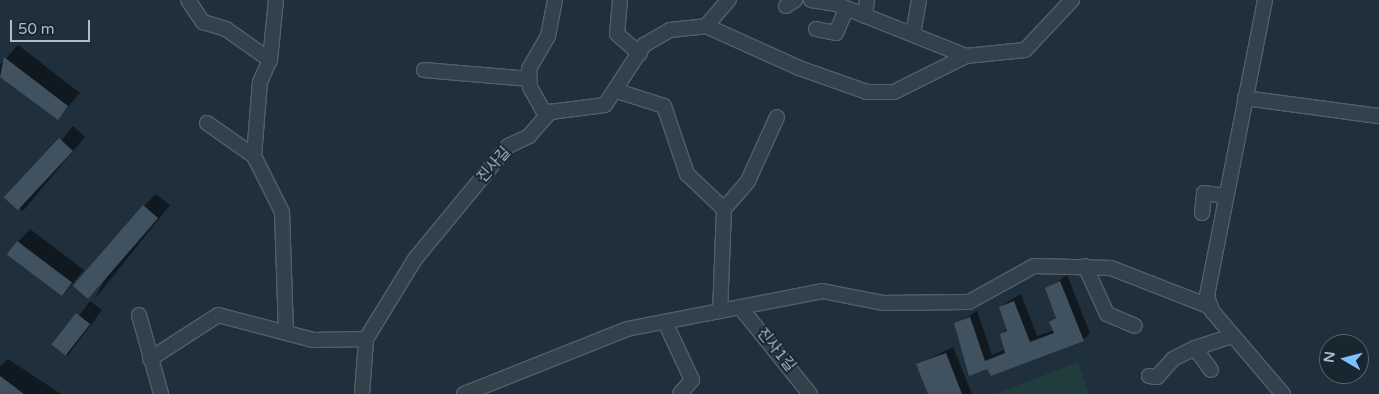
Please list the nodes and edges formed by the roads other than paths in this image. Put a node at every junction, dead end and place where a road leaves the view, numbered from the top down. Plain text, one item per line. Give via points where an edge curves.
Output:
1 (188, 0) edge
2 (276, 0) edge
3 (555, 0) edge
4 (620, 0) edge
5 (729, 0) edge
6 (810, 0) edge
7 (867, 0) edge
8 (919, 0) edge
9 (1072, 0) edge
10 (1265, 0) edge
11 (846, 8) junction
12 (864, 16) junction
13 (706, 26) junction
14 (816, 29) dead end
15 (913, 34) junction
16 (640, 54) junction
17 (966, 56) junction
18 (270, 60) junction
19 (424, 70) dead end
20 (530, 78) junction
21 (617, 91) junction
22 (1245, 98) junction
23 (546, 116) junction
24 (1379, 116) edge
25 (777, 117) dead end
26 (207, 123) dead end
27 (254, 156) junction
28 (1225, 196) junction
29 (724, 209) junction
30 (1202, 213) dead end
31 (1086, 266) junction
32 (740, 307) junction
33 (1211, 307) junction
34 (720, 311) junction
35 (139, 315) dead end
36 (665, 322) junction
37 (1135, 326) dead end
38 (286, 332) junction
39 (1233, 336) junction
40 (366, 339) junction
41 (1195, 348) junction
42 (150, 360) junction
43 (1210, 370) dead end
44 (1149, 376) dead end
45 (161, 394) edge
46 (362, 394) edge
47 (464, 394) edge
48 (680, 394) edge
49 (810, 394) edge
50 (1283, 394) edge

1 - 18 street via 203,22 226,28
2 - 18 street
3 - 20 street via 548,36 530,69
4 - 16 street via 617,34
5 - 13 street
6 - 11 street
7 - 12 street
8 - 15 street
9 - 17 street via 1025,50
10 - 22 street
11 - 12 street
11 - 14 street via 836,33
12 - 15 street
13 - 16 street via 670,30 644,45
13 - 17 street via 799,68 869,92 894,92
15 - 17 street
16 - 21 street
18 - 27 street via 260,82
19 - 20 street
20 - 23 street
21 - 23 street via 605,105
21 - 29 street via 664,106 687,174
22 - 24 street
22 - 28 street
23 - 40 street, 진사길 via 528,136 508,146 415,259
25 - 29 street via 748,181
26 - 27 street
27 - 38 street via 282,212
28 - 30 street via 1204,193
28 - 33 street via 1209,276
29 - 34 street
31 - 32 street via 1034,266 969,302 883,303 822,291
31 - 33 street via 1111,268
31 - 37 street via 1107,314
32 - 34 street
32 - 49 street, 진사1길
33 - 39 street
34 - 36 street
35 - 42 street
36 - 47 street via 627,329
36 - 48 street via 692,380
38 - 40 street via 313,340
38 - 42 street via 218,315
39 - 41 street
39 - 50 street
40 - 46 street, 진사길
41 - 43 street
41 - 44 street via 1173,359 1157,377
42 - 45 street

